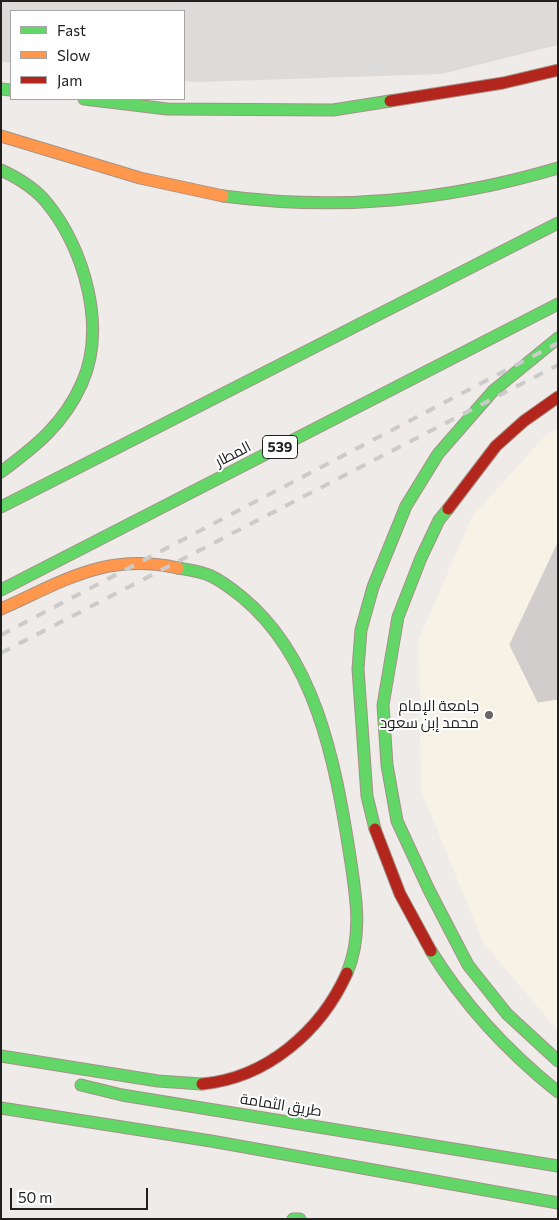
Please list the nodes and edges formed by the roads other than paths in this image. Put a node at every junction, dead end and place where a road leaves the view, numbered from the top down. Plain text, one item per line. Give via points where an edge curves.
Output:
1 (558, 70) edge
2 (92, 100) edge
3 (1, 136) edge
4 (558, 168) edge
5 (1, 170) edge
6 (558, 223) edge
7 (558, 304) edge
8 (558, 338) edge
9 (558, 397) edge
10 (1, 472) edge
11 (1, 507) edge
12 (1, 590) edge
13 (1, 609) edge
14 (1, 1056) edge
15 (558, 1061) edge
16 (1, 1064) edge
17 (38, 1074) dead end
18 (66, 1081) dead end
19 (558, 1092) edge
20 (1, 1108) edge
21 (558, 1166) edge
22 (558, 1203) edge
23 (294, 1219) edge
24 (300, 1219) edge

1 - 2 main road via 504,83 333,110 167,109
3 - 4 main road via 124,174 223,196 301,205 398,200 485,188
5 - 10 main road via 17,177 48,203 71,241 86,284 94,326 86,375 68,408 42,442
6 - 11 main road
7 - 12 main road, المطار / 539
8 - 19 main road via 538,351 476,407 440,450 409,502 380,568 361,630 358,680 370,815 394,879 432,955 482,1024 538,1078
9 - 15 main road via 496,446 439,520 398,616 383,705 387,765 397,821 429,890 468,965 507,1014
13 - 14 main road via 95,569 148,562 210,575 252,602 281,634 301,673 324,734 340,791 355,893 356,941 344,982 323,1015 292,1046 261,1066 228,1080 183,1084
16 - 17 main road
18 - 21 main road, طريق الثمامة via 122,1095
20 - 22 main road via 211,1141
23 - 24 main road

